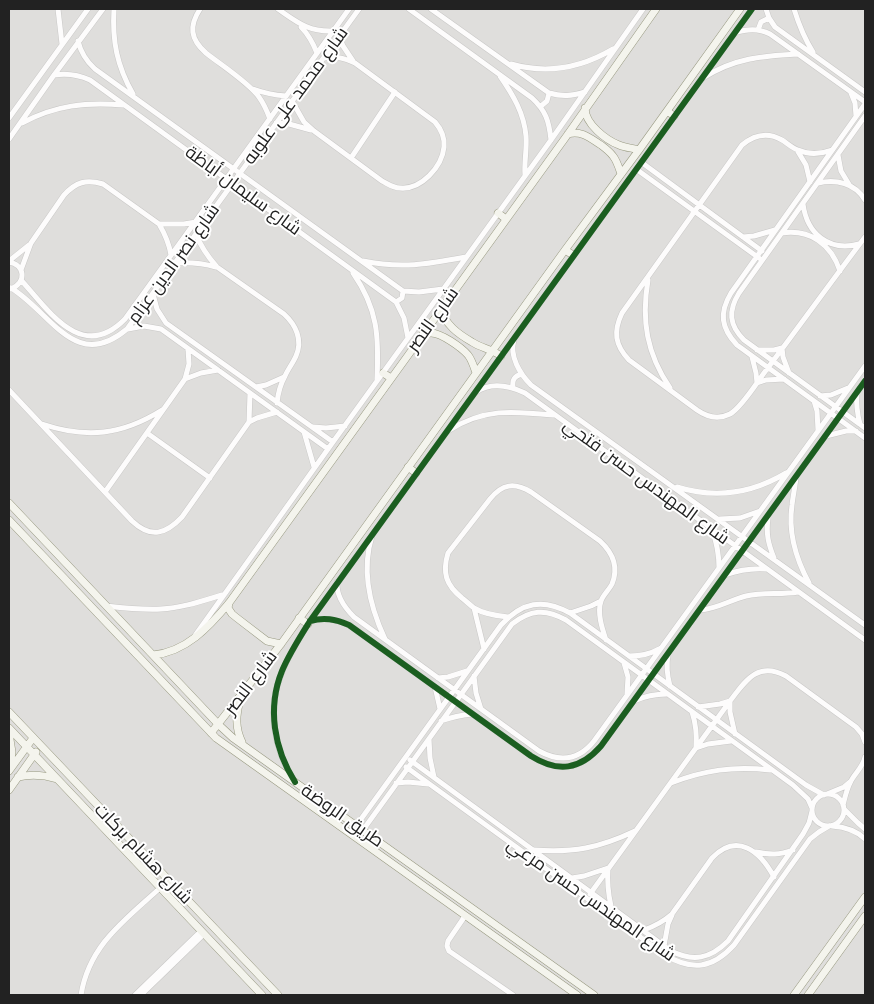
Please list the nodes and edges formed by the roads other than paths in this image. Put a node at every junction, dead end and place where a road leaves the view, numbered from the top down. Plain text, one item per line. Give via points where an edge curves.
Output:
1 (58, 9) edge
2 (82, 9) edge
3 (88, 9) edge
4 (103, 9) edge
5 (114, 9) edge
6 (200, 9) edge
7 (278, 9) edge
8 (349, 9) edge
9 (359, 9) edge
10 (409, 9) edge
11 (431, 9) edge
12 (643, 9) edge
13 (656, 9) edge
14 (740, 9) edge
15 (752, 9) edge
16 (766, 9) edge
17 (794, 9) edge
18 (769, 18) junction
19 (80, 19) junction
20 (300, 24) junction
21 (758, 30) junction
22 (333, 31) junction
23 (734, 34) junction
24 (339, 36) junction
25 (78, 41) junction
26 (62, 44) junction
27 (615, 47) junction
28 (317, 53) junction
29 (798, 54) junction
30 (814, 55) junction
31 (324, 58) junction
32 (355, 63) junction
33 (505, 63) junction
34 (496, 72) junction
35 (54, 75) junction
36 (701, 80) junction
37 (855, 85) junction
38 (865, 86) edge
39 (252, 88) junction
40 (849, 91) junction
41 (395, 92) junction
42 (585, 92) junction
43 (865, 92) edge
44 (549, 93) junction
45 (286, 96) junction
46 (134, 97) junction
47 (292, 101) junction
48 (19, 103) junction
49 (865, 103) edge
50 (124, 105) junction
51 (541, 106) junction
52 (586, 108) junction
53 (30, 110) junction
54 (667, 111) junction
55 (674, 116) junction
56 (865, 116) edge
57 (856, 117) junction
58 (9, 118) edge
59 (270, 119) junction
60 (863, 121) edge
61 (20, 124) junction
62 (276, 124) junction
63 (314, 131) junction
64 (568, 134) junction
65 (9, 140) edge
66 (551, 140) junction
67 (639, 150) junction
68 (797, 150) junction
69 (832, 150) junction
70 (838, 154) junction
71 (351, 158) junction
72 (641, 162) junction
73 (234, 169) junction
74 (636, 169) junction
75 (240, 173) junction
76 (621, 174) junction
77 (525, 175) junction
78 (226, 179) junction
79 (810, 182) junction
80 (233, 184) junction
81 (817, 184) junction
82 (850, 186) junction
83 (865, 200) edge
84 (802, 204) junction
85 (700, 205) junction
86 (695, 212) junction
87 (498, 213) junction
88 (506, 219) junction
89 (196, 222) junction
90 (159, 224) junction
91 (775, 230) junction
92 (782, 233) junction
93 (196, 234) junction
94 (743, 237) junction
95 (865, 237) edge
96 (820, 239) junction
97 (31, 243) junction
98 (860, 244) junction
99 (565, 250) junction
100 (761, 250) junction
101 (767, 254) junction
102 (467, 256) junction
103 (573, 256) junction
104 (756, 256) junction
105 (170, 257) junction
106 (762, 260) junction
107 (9, 261) edge
108 (361, 261) junction
109 (175, 263) junction
110 (217, 268) junction
111 (350, 268) junction
112 (21, 270) junction
113 (840, 271) junction
114 (648, 277) junction
115 (21, 280) junction
116 (10, 289) edge
117 (443, 289) junction
118 (403, 291) junction
119 (153, 294) junction
120 (396, 302) junction
121 (442, 308) junction
122 (166, 323) junction
123 (127, 329) junction
124 (161, 329) junction
125 (423, 334) junction
126 (515, 336) junction
127 (408, 338) junction
128 (188, 348) junction
129 (782, 348) junction
130 (492, 350) junction
131 (756, 350) junction
132 (501, 356) junction
133 (752, 356) junction
134 (773, 362) junction
135 (865, 366) edge
136 (768, 368) junction
137 (218, 370) junction
138 (383, 373) junction
139 (476, 373) junction
140 (789, 373) junction
141 (522, 374) junction
142 (284, 376) junction
143 (391, 378) junction
144 (185, 379) junction
145 (784, 379) junction
146 (377, 381) junction
147 (865, 381) edge
148 (757, 382) junction
149 (256, 387) junction
150 (850, 387) junction
151 (513, 388) junction
152 (9, 390) edge
153 (857, 392) junction
154 (250, 393) junction
155 (673, 393) junction
156 (820, 396) junction
157 (470, 397) junction
158 (814, 401) junction
159 (277, 403) junction
160 (836, 407) junction
161 (165, 408) junction
162 (277, 412) junction
163 (843, 412) junction
164 (831, 413) junction
165 (554, 415) junction
166 (838, 418) junction
167 (249, 422) junction
168 (41, 424) junction
169 (309, 426) junction
170 (345, 426) junction
171 (863, 426) edge
172 (304, 431) junction
173 (818, 431) junction
174 (856, 431) junction
175 (147, 433) junction
176 (825, 437) junction
177 (865, 438) edge
178 (440, 439) junction
179 (333, 442) junction
180 (328, 449) junction
181 (408, 467) junction
182 (314, 468) junction
183 (789, 472) junction
184 (416, 473) junction
185 (797, 476) junction
186 (210, 478) junction
187 (672, 485) junction
188 (105, 492) junction
189 (9, 503) edge
190 (761, 511) junction
191 (768, 516) junction
192 (719, 519) junction
193 (9, 520) edge
194 (275, 523) junction
195 (283, 528) junction
196 (712, 529) junction
197 (374, 531) junction
198 (742, 536) junction
199 (750, 541) junction
200 (735, 546) junction
201 (742, 551) junction
202 (774, 558) junction
203 (718, 569) junction
204 (767, 569) junction
205 (725, 576) junction
206 (337, 582) junction
207 (811, 585) junction
208 (798, 592) junction
209 (223, 595) junction
210 (601, 601) junction
211 (229, 603) junction
212 (106, 606) junction
213 (474, 608) junction
214 (700, 610) junction
215 (570, 613) junction
216 (508, 617) junction
217 (299, 618) junction
218 (309, 622) junction
219 (865, 625) edge
220 (385, 640) junction
221 (606, 640) junction
222 (865, 640) edge
223 (190, 641) junction
224 (281, 644) junction
225 (662, 648) junction
226 (484, 649) junction
227 (669, 653) junction
228 (153, 655) junction
229 (628, 656) junction
230 (624, 662) junction
231 (646, 670) junction
232 (468, 671) junction
233 (653, 674) junction
234 (642, 675) junction
235 (474, 676) junction
236 (438, 678) junction
237 (649, 680) junction
238 (177, 681) junction
239 (435, 687) junction
240 (670, 687) junction
241 (246, 689) junction
242 (169, 690) junction
243 (454, 690) junction
244 (460, 694) junction
245 (667, 694) junction
246 (627, 696) junction
247 (449, 697) junction
248 (455, 701) junction
249 (634, 701) junction
250 (730, 701) junction
251 (698, 707) junction
252 (440, 709) junction
253 (482, 710) junction
254 (9, 712) edge
255 (692, 712) junction
256 (473, 714) junction
257 (716, 720) junction
258 (441, 721) junction
259 (219, 725) junction
260 (712, 726) junction
261 (9, 728) edge
262 (9, 733) edge
263 (211, 733) junction
264 (735, 734) junction
265 (33, 738) junction
266 (429, 738) junction
267 (732, 741) junction
268 (865, 742) edge
269 (243, 745) junction
270 (41, 746) junction
271 (27, 747) junction
272 (696, 748) junction
273 (34, 755) junction
274 (406, 757) junction
275 (865, 757) edge
276 (412, 761) junction
277 (401, 763) junction
278 (407, 768) junction
279 (772, 770) junction
280 (9, 771) edge
281 (18, 777) junction
282 (434, 778) junction
283 (58, 780) junction
284 (851, 781) junction
285 (295, 782) junction
286 (396, 783) junction
287 (670, 783) junction
288 (430, 784) junction
289 (9, 790) edge
290 (826, 795) junction
291 (843, 807) junction
292 (812, 809) junction
293 (830, 826) junction
294 (360, 828) junction
295 (865, 829) edge
296 (635, 831) junction
297 (803, 834) junction
298 (810, 839) junction
299 (865, 840) edge
300 (533, 850) junction
301 (793, 850) junction
302 (756, 852) junction
303 (152, 863) junction
304 (608, 868) junction
305 (144, 871) junction
306 (774, 877) junction
307 (572, 878) junction
308 (432, 880) junction
309 (160, 888) junction
310 (427, 889) junction
311 (591, 892) junction
312 (454, 895) junction
313 (865, 897) edge
314 (587, 898) junction
315 (448, 904) junction
316 (611, 906) junction
317 (672, 914) junction
318 (464, 916) junction
319 (865, 916) edge
320 (644, 930) junction
321 (203, 933) junction
322 (664, 946) junction
323 (255, 970) junction
324 (247, 979) junction
325 (81, 995) edge
326 (135, 995) edge
327 (141, 995) edge
328 (262, 995) edge
329 (278, 995) edge
330 (513, 995) edge
331 (577, 995) edge
332 (594, 995) edge
333 (794, 995) edge
334 (808, 995) edge

1 - 26 street
2 - 19 street
3 - 19 street
4 - 25 street
5 - 46 street via 113,26 119,63
6 - 39 street via 193,25 195,41
7 - 20 street
8 - 22 street, شارع محمد على علوبه
9 - 24 street, شارع محمد على علوبه
10 - 34 street
11 - 33 street
12 - 27 street
13 - 52 street, شارع النصر
14 - 54 street, شارع النصر
15 - 23 street
16 - 18 street
17 - 30 street
18 - 21 street via 761,22
18 - 30 street via 775,27
19 - 26 street
20 - 22 street via 316,30
20 - 28 street
21 - 23 street
21 - 29 street via 770,34
22 - 28 street, شارع محمد على علوبه
23 - 36 street
24 - 31 street, شارع محمد على علوبه
24 - 32 street
25 - 35 street
25 - 46 street, شارع سليمان أباظة via 89,64
26 - 48 street
27 - 33 street via 590,61 562,68 534,69
27 - 42 street
28 - 45 street, شارع محمد على علوبه
29 - 36 street via 748,59 723,67
29 - 40 street
30 - 37 street
31 - 32 street via 334,56
31 - 47 street, شارع محمد على علوبه
32 - 41 street
33 - 44 street
34 - 51 street
34 - 77 street via 513,96 524,122
35 - 50 street, شارع سليمان أباظة via 81,76
35 - 53 street
36 - 55 street
37 - 38 street
37 - 43 street
39 - 45 street
39 - 59 street
40 - 49 street
40 - 57 street via 855,103
41 - 71 street
41 - 71 street via 435,122 444,137 443,154 434,170 420,184 400,188 382,181
42 - 44 street via 560,96
42 - 66 street
44 - 51 street
45 - 59 street, شارع محمد على علوبه
46 - 73 street, شارع سليمان أباظة
47 - 62 street, شارع محمد على علوبه
47 - 63 street via 304,122
48 - 53 street
48 - 58 street
49 - 57 street
50 - 61 street via 80,104 38,115
50 - 78 street, شارع سليمان أباظة
51 - 66 street
52 - 64 street, شارع النصر
52 - 67 street via 585,115 594,128 620,146
53 - 61 street
54 - 55 street
54 - 67 street, شارع النصر
55 - 72 street
56 - 60 street
57 - 69 street
59 - 73 street, شارع محمد على علوبه
60 - 70 street
61 - 65 street
62 - 63 street
62 - 75 street, شارع محمد على علوبه
63 - 71 street
64 - 76 street via 582,134 602,146 614,156
64 - 88 street, شارع النصر
66 - 77 street
67 - 76 street, شارع النصر
68 - 69 street via 819,154
68 - 79 street via 806,165
68 - 85 street via 773,136 760,135 747,140
69 - 79 street
70 - 81 street
70 - 82 street via 841,171
72 - 74 street
72 - 85 street
73 - 75 street, شارع سليمان أباظة
73 - 78 street, شارع محمد على علوبه
74 - 86 street
74 - 103 street
75 - 80 street, شارع محمد على علوبه
75 - 108 street, شارع سليمان أباظة
76 - 99 street, شارع النصر
77 - 87 street
78 - 80 street, شارع سليمان أباظة
78 - 89 street, شارع نصر الدين عزام
79 - 91 street
80 - 93 street, شارع نصر الدين عزام
80 - 111 street, شارع سليمان أباظة
81 - 82 street via 834,181
81 - 84 street
82 - 83 street
84 - 92 street
84 - 96 street via 808,223
85 - 86 street
85 - 94 street
86 - 104 street
86 - 114 street
87 - 88 street
87 - 102 street
88 - 121 street, شارع النصر
89 - 90 street
89 - 105 street, شارع نصر الدين عزام
90 - 97 street via 103,184 86,182 64,195
90 - 105 street via 169,244
91 - 94 street
91 - 100 street
92 - 96 street via 801,233
92 - 101 street
93 - 109 street, شارع نصر الدين عزام
93 - 110 street
94 - 100 street
95 - 98 street
96 - 98 street via 839,246
96 - 113 street
97 - 107 street
97 - 112 street
98 - 113 street
99 - 103 street
99 - 130 street, شارع النصر
100 - 101 street
100 - 104 street
101 - 106 street
102 - 108 street via 413,266
102 - 117 street
103 - 126 street
104 - 106 street
104 - 133 street via 723,310 723,320 731,338
105 - 109 street
105 - 115 street, شارع نصر الدين عزام via 125,320 109,333 99,336 89,337 70,331
106 - 131 street via 734,300 732,309 738,334
107 - 112 street
108 - 118 street, شارع سليمان أباظة
109 - 110 street via 203,263
109 - 119 street, شارع نصر الدين عزام
110 - 142 street via 284,314 296,327 298,354
111 - 120 street, شارع سليمان أباظة
111 - 146 street via 370,302 375,321
112 - 115 street
113 - 129 street
114 - 155 street via 644,318 647,338 653,358
114 - 155 street via 622,313 616,333 618,343 629,360
115 - 116 street
116 - 123 street, شارع نصر الدين عزام via 30,302 60,332 78,342 100,344
117 - 118 street
117 - 127 street
118 - 120 street via 402,298
119 - 122 street
119 - 123 street, شارع نصر الدين عزام
120 - 127 street via 404,318
121 - 125 street, شارع النصر
121 - 130 street via 442,314 452,327 472,342
122 - 124 street
122 - 149 street
123 - 124 street via 144,326
124 - 128 street
125 - 139 street via 437,334 463,350
125 - 143 street, شارع النصر
126 - 132 street
126 - 141 street, شارع المهندس حسن فتحي via 512,345
127 - 138 street
128 - 137 street
128 - 144 street via 189,364
129 - 131 street
129 - 134 street
129 - 140 street
130 - 132 street
130 - 139 street, شارع النصر
131 - 134 street
132 - 157 street
133 - 136 street
133 - 148 street
134 - 136 street
134 - 140 street
135 - 150 street
136 - 145 street
136 - 148 street
137 - 144 street
137 - 154 street
138 - 143 street
138 - 146 street
139 - 181 street, شارع النصر
140 - 156 street
141 - 151 street via 514,379
141 - 187 street, شارع المهندس حسن فتحي via 531,385
142 - 149 street via 271,384
142 - 159 street
143 - 195 street, شارع النصر
144 - 161 street
145 - 148 street
145 - 158 street
146 - 170 street
147 - 153 street
148 - 155 street via 737,409 722,417 704,415
149 - 159 street
150 - 156 street
150 - 160 street
151 - 157 street, شارع المهندس حسن فتحي via 490,387
151 - 165 street, شارع المهندس حسن فتحي
152 - 168 street
153 - 163 street
153 - 171 street via 857,412
154 - 162 street
154 - 167 street
156 - 160 street
157 - 178 street
158 - 164 street
158 - 173 street
159 - 169 street
160 - 163 street
160 - 164 street
161 - 168 street via 130,426 105,432 77,433
161 - 175 street
162 - 167 street
162 - 172 street
163 - 166 street
163 - 171 street
164 - 166 street
164 - 173 street
165 - 178 street via 494,413 459,424
165 - 196 street, شارع المهندس حسن فتحي
166 - 174 street
166 - 176 street
167 - 186 street
168 - 188 street
169 - 170 street
169 - 179 street
170 - 179 street
172 - 180 street
172 - 182 street
173 - 183 street
174 - 176 street
174 - 177 street
175 - 186 street
175 - 188 street
176 - 185 street
178 - 184 street
179 - 180 street
180 - 182 street
181 - 184 street
181 - 217 street, شارع النصر
182 - 194 street
183 - 187 street via 758,487 724,494
183 - 190 street
184 - 197 street
185 - 191 street
185 - 207 street via 792,505 792,539 802,571
186 - 188 street via 174,526 160,532 138,527
187 - 192 street, شارع المهندس حسن فتحي
189 - 212 street, طريق الروضة
190 - 192 street via 740,518
190 - 198 street
191 - 199 street
191 - 202 street via 768,545
192 - 198 street, شارع المهندس حسن فتحي
193 - 242 street, طريق الروضة
194 - 195 street
194 - 209 street
195 - 211 street, شارع النصر
196 - 200 street, شارع المهندس حسن فتحي
196 - 203 street via 719,556
197 - 206 street
197 - 220 street via 368,548 368,586 371,604
198 - 199 street, شارع المهندس حسن فتحي
198 - 200 street
199 - 201 street
199 - 202 street, شارع المهندس حسن فتحي
200 - 201 street, شارع المهندس حسن فتحي
200 - 203 street
201 - 204 street, شارع المهندس حسن فتحي
201 - 205 street
202 - 207 street, شارع المهندس حسن فتحي
203 - 225 street
204 - 205 street via 738,570
204 - 208 street, شارع المهندس حسن فتحي
205 - 214 street
206 - 218 street
206 - 220 street via 339,597 348,611
207 - 219 street, شارع المهندس حسن فتحي
208 - 214 street via 757,594
208 - 222 street, شارع المهندس حسن فتحي
209 - 212 street via 162,609
209 - 223 street
210 - 213 street via 615,576 613,556 608,548 531,492 513,486 496,492 445,562 447,580 452,588
210 - 215 street
210 - 221 street via 600,614
211 - 223 street, شارع النصر
211 - 224 street via 228,608 237,618 267,641
212 - 228 street, طريق الروضة
213 - 216 street
213 - 226 street
214 - 227 street
215 - 216 street via 552,605 533,604
215 - 221 street
216 - 226 street
217 - 218 street
217 - 224 street, شارع النصر
218 - 239 street via 324,618 349,625
218 - 285 street via 285,664 274,701 276,740 285,766
220 - 236 street
221 - 229 street
223 - 228 street, شارع النصر via 168,652
224 - 241 street, شارع النصر
225 - 229 street via 651,654
225 - 231 street
226 - 232 street
227 - 233 street
227 - 240 street via 667,676
228 - 238 street, طريق الروضة
229 - 231 street
230 - 234 street
230 - 235 street via 566,620 548,612 538,612 519,618 512,624
230 - 246 street via 628,677
231 - 233 street
231 - 234 street
232 - 236 street
232 - 243 street
233 - 237 street
233 - 240 street
234 - 237 street
234 - 246 street
235 - 244 street
235 - 253 street
236 - 243 street
237 - 245 street
237 - 249 street
238 - 242 street
238 - 259 street, طريق الروضة
239 - 247 street
239 - 252 street
240 - 251 street
241 - 259 street, شارع النصر
241 - 269 street via 236,723
242 - 263 street, طريق الروضة
243 - 244 street
243 - 247 street
244 - 248 street
244 - 253 street
245 - 249 street via 644,696
245 - 255 street
246 - 253 street via 589,748 565,758 547,756
247 - 248 street
247 - 252 street
248 - 256 street
248 - 258 street
249 - 256 street via 593,756 569,767 543,764
250 - 251 street
250 - 257 street
250 - 264 street
250 - 268 street via 752,675 770,670 778,672 856,727
251 - 257 street
252 - 274 street
254 - 265 street, شارع هشام بركات
255 - 260 street
255 - 272 street via 696,723
256 - 258 street
257 - 260 street
257 - 264 street
258 - 266 street
259 - 263 street, شارع النصر
259 - 269 street, طريق الروضة
260 - 267 street
260 - 272 street
261 - 271 street, شارع هشام بركات
262 - 280 street via 12,752
263 - 310 street, طريق الروضة via 230,750
264 - 290 street via 806,785
265 - 270 street, شارع هشام بركات
265 - 271 street
266 - 276 street
266 - 282 street
267 - 272 street
267 - 279 street
269 - 285 street, طريق الروضة
270 - 273 street
270 - 303 street, شارع هشام بركات
271 - 273 street, شارع هشام بركات
271 - 280 street
272 - 287 street
273 - 281 street
273 - 283 street, شارع هشام بركات
274 - 276 street, شارع المهندس حسن مرعي
274 - 277 street
275 - 284 street
276 - 278 street
276 - 282 street, شارع المهندس حسن مرعي
277 - 278 street, شارع المهندس حسن مرعي
277 - 294 street
278 - 286 street
278 - 288 street, شارع المهندس حسن مرعي
279 - 287 street via 730,768
279 - 292 street via 801,792
281 - 283 street via 42,775
281 - 289 street
282 - 300 street, شارع المهندس حسن مرعي
283 - 305 street, شارع هشام بركات
284 - 290 street
284 - 291 street
285 - 294 street, طريق الروضة
286 - 288 street
286 - 294 street
287 - 296 street
288 - 314 street, شارع المهندس حسن مرعي
290 - 291 street via 835,796
290 - 292 street via 818,797
291 - 293 street via 840,821
291 - 295 street
292 - 293 street via 819,824
292 - 297 street, شارع المهندس حسن مرعي
293 - 298 street, شارع المهندس حسن مرعي
293 - 299 street via 852,829
294 - 308 street, طريق الروضة
296 - 300 street via 616,840 576,850
296 - 304 street
297 - 298 street
297 - 301 street, شارع المهندس حسن مرعي
298 - 314 street, شارع المهندس حسن مرعي via 734,946 714,962 688,965 676,961
300 - 307 street, شارع المهندس حسن مرعي
301 - 302 street via 768,855
301 - 306 street, شارع المهندس حسن مرعي
302 - 306 street
302 - 317 street via 737,845 719,851
303 - 305 street
303 - 323 street, شارع هشام بركات
304 - 307 street
304 - 311 street
304 - 316 street
305 - 309 street, شارع هشام بركات
306 - 322 street, شارع المهندس حسن مرعي via 720,949 691,958 680,956
307 - 311 street, شارع المهندس حسن مرعي
308 - 310 street via 432,886
308 - 312 street, طريق الروضة
309 - 321 street, شارع هشام بركات
309 - 325 street via 108,936 89,966
310 - 315 street, طريق الروضة
311 - 314 street
311 - 316 street, شارع المهندس حسن مرعي
312 - 315 street via 448,898
312 - 332 street, طريق الروضة
313 - 333 street
315 - 318 street, طريق الروضة
316 - 320 street, شارع المهندس حسن مرعي
317 - 320 street
317 - 322 street
318 - 330 street via 448,942 449,951
318 - 331 street, طريق الروضة
319 - 334 street
320 - 322 street, شارع المهندس حسن مرعي
321 - 324 street, شارع هشام بركات
321 - 326 street
321 - 327 street
323 - 324 street
323 - 329 street, شارع هشام بركات
324 - 328 street, شارع هشام بركات

